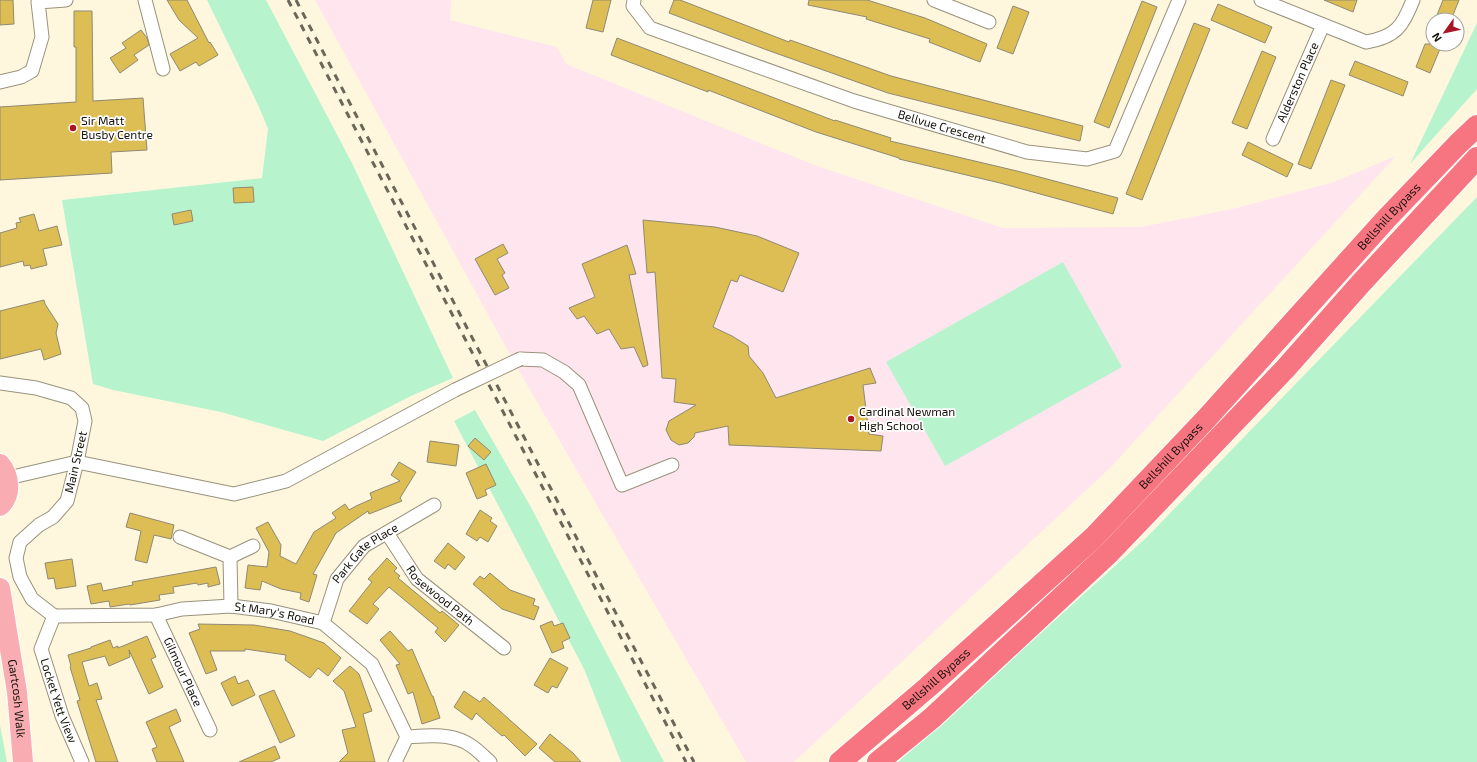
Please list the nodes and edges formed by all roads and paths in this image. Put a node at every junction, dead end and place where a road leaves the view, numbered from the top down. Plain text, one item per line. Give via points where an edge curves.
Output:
1 (66, 0) edge
2 (145, 0) edge
3 (634, 0) edge
4 (934, 0) edge
5 (1180, 0) edge
6 (1261, 0) edge
7 (1413, 0) edge
8 (988, 22) dead end
9 (1323, 25) junction
10 (163, 69) dead end
11 (0, 82) edge
12 (1477, 122) edge
13 (1477, 126) edge
14 (1273, 139) dead end
15 (1458, 144) junction
16 (1477, 158) edge
17 (0, 383) edge
18 (77, 462) junction
19 (672, 465) dead end
20 (4, 471) edge
21 (434, 505) dead end
22 (0, 506) edge
23 (387, 533) junction
24 (180, 537) dead end
25 (253, 546) dead end
26 (230, 558) junction
27 (0, 588) edge
28 (231, 606) junction
29 (156, 615) junction
30 (54, 616) junction
31 (323, 623) junction
32 (504, 648) dead end
33 (210, 730) dead end
34 (407, 737) junction
35 (23, 762) edge
36 (82, 762) edge
37 (396, 762) edge
38 (490, 762) edge
39 (840, 762) edge
40 (878, 762) edge

1 - 11 street via 38,2 42,37 32,71 21,77
2 - 10 street
3 - 5 street, Bellvue Crescent via 633,6 650,28 854,101 1027,152 1087,159 1115,151
4 - 8 street
6 - 9 street
7 - 9 street via 1400,28 1382,39 1366,42
9 - 14 street, Alderston Place
12 - 15 highway
13 - 15 highway, Bellshill Bypass
15 - 39 highway, Bellshill Bypass via 1387,218 1206,419 1093,538 928,687
16 - 40 highway, Bellshill Bypass via 1284,369 1109,554 932,718
17 - 18 street, Main Street via 36,388 72,398 82,408 85,421
18 - 19 street, bridge via 234,494 286,481 454,390 520,358 543,360 579,384 622,485
18 - 20 street
18 - 30 street, Main Street via 67,500 54,516 38,525 20,542 16,558 20,577 32,599
20 - 22 main road via 9,488
21 - 23 street, Park Gate Place
23 - 31 street, Park Gate Place via 364,546 337,579
23 - 32 street, Rosewood Path via 417,579
24 - 26 street
25 - 26 street
26 - 28 street
27 - 35 main road, Gartcosh Walk via 17,692
28 - 29 street, St Mary's Road via 182,609
28 - 31 street, St Mary's Road via 272,611
29 - 30 street, St Mary's Road
29 - 33 street, Gilmour Place
30 - 36 street, Locket Yett View via 41,649 62,716
31 - 34 street, St Mary's Road via 372,664
34 - 37 street
34 - 38 street via 458,739 472,746

